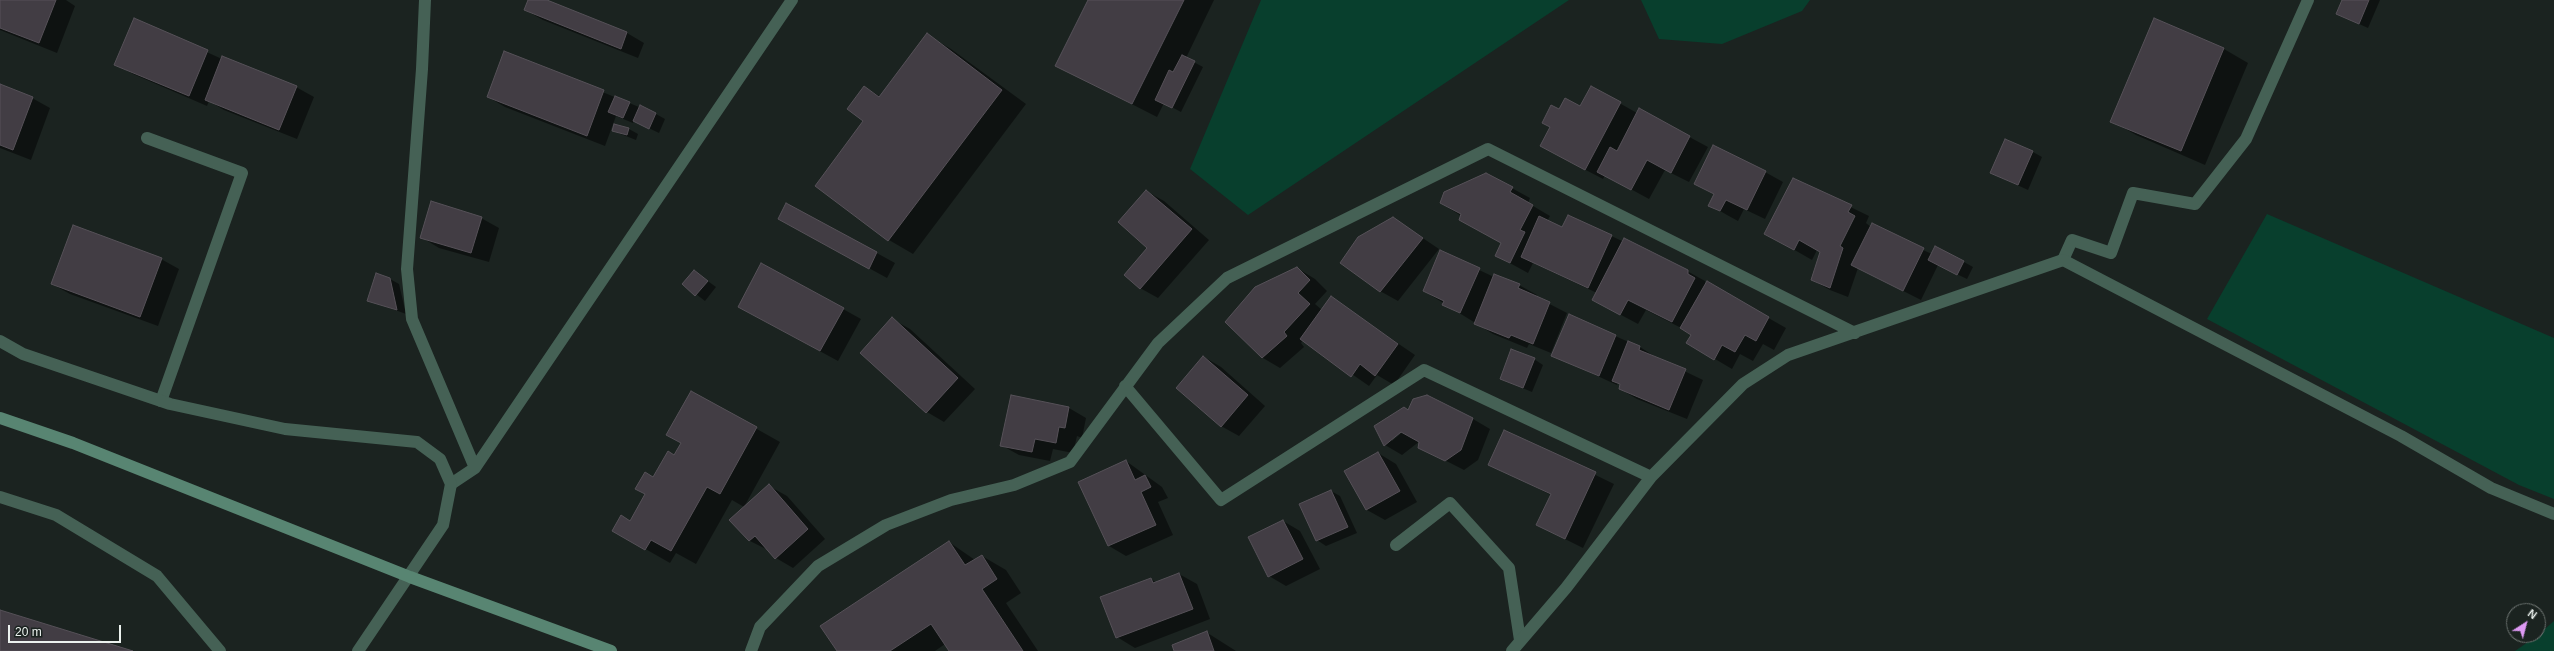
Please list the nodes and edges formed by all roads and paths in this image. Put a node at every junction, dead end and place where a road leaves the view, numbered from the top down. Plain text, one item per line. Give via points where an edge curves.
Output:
1 (425, 0) edge
2 (792, 0) edge
3 (2308, 0) edge
4 (147, 138) dead end
5 (2063, 260) junction
6 (1855, 333) junction
7 (0, 341) edge
8 (1125, 386) junction
9 (161, 401) junction
10 (0, 418) edge
11 (475, 468) junction
12 (1652, 477) junction
13 (451, 484) junction
14 (0, 497) edge
15 (2554, 514) edge
16 (1396, 545) dead end
17 (410, 577) junction
18 (1520, 640) junction
19 (220, 651) edge
20 (358, 651) edge
21 (611, 651) edge
22 (751, 651) edge
23 (1512, 651) edge

1 - 11 street via 407,269 412,319
2 - 11 street
3 - 5 street via 2246,139 2196,204 2133,193 2111,253 2072,240
4 - 9 street via 242,173
5 - 6 street
5 - 15 street via 2401,436 2491,488
6 - 8 street via 1488,149 1227,278 1158,343
6 - 12 street via 1788,355 1743,384
7 - 9 street via 23,354
8 - 12 street via 1221,500 1424,370
8 - 22 street via 1070,462 1014,485 952,500 886,525 818,566 760,626
9 - 13 street via 285,429 417,442 440,459
10 - 17 street via 73,444
11 - 13 street
12 - 18 street via 1566,588
13 - 17 street via 443,525
14 - 19 street via 56,515 157,576
16 - 18 street via 1450,503 1509,568
17 - 20 street
17 - 21 street
18 - 23 street

